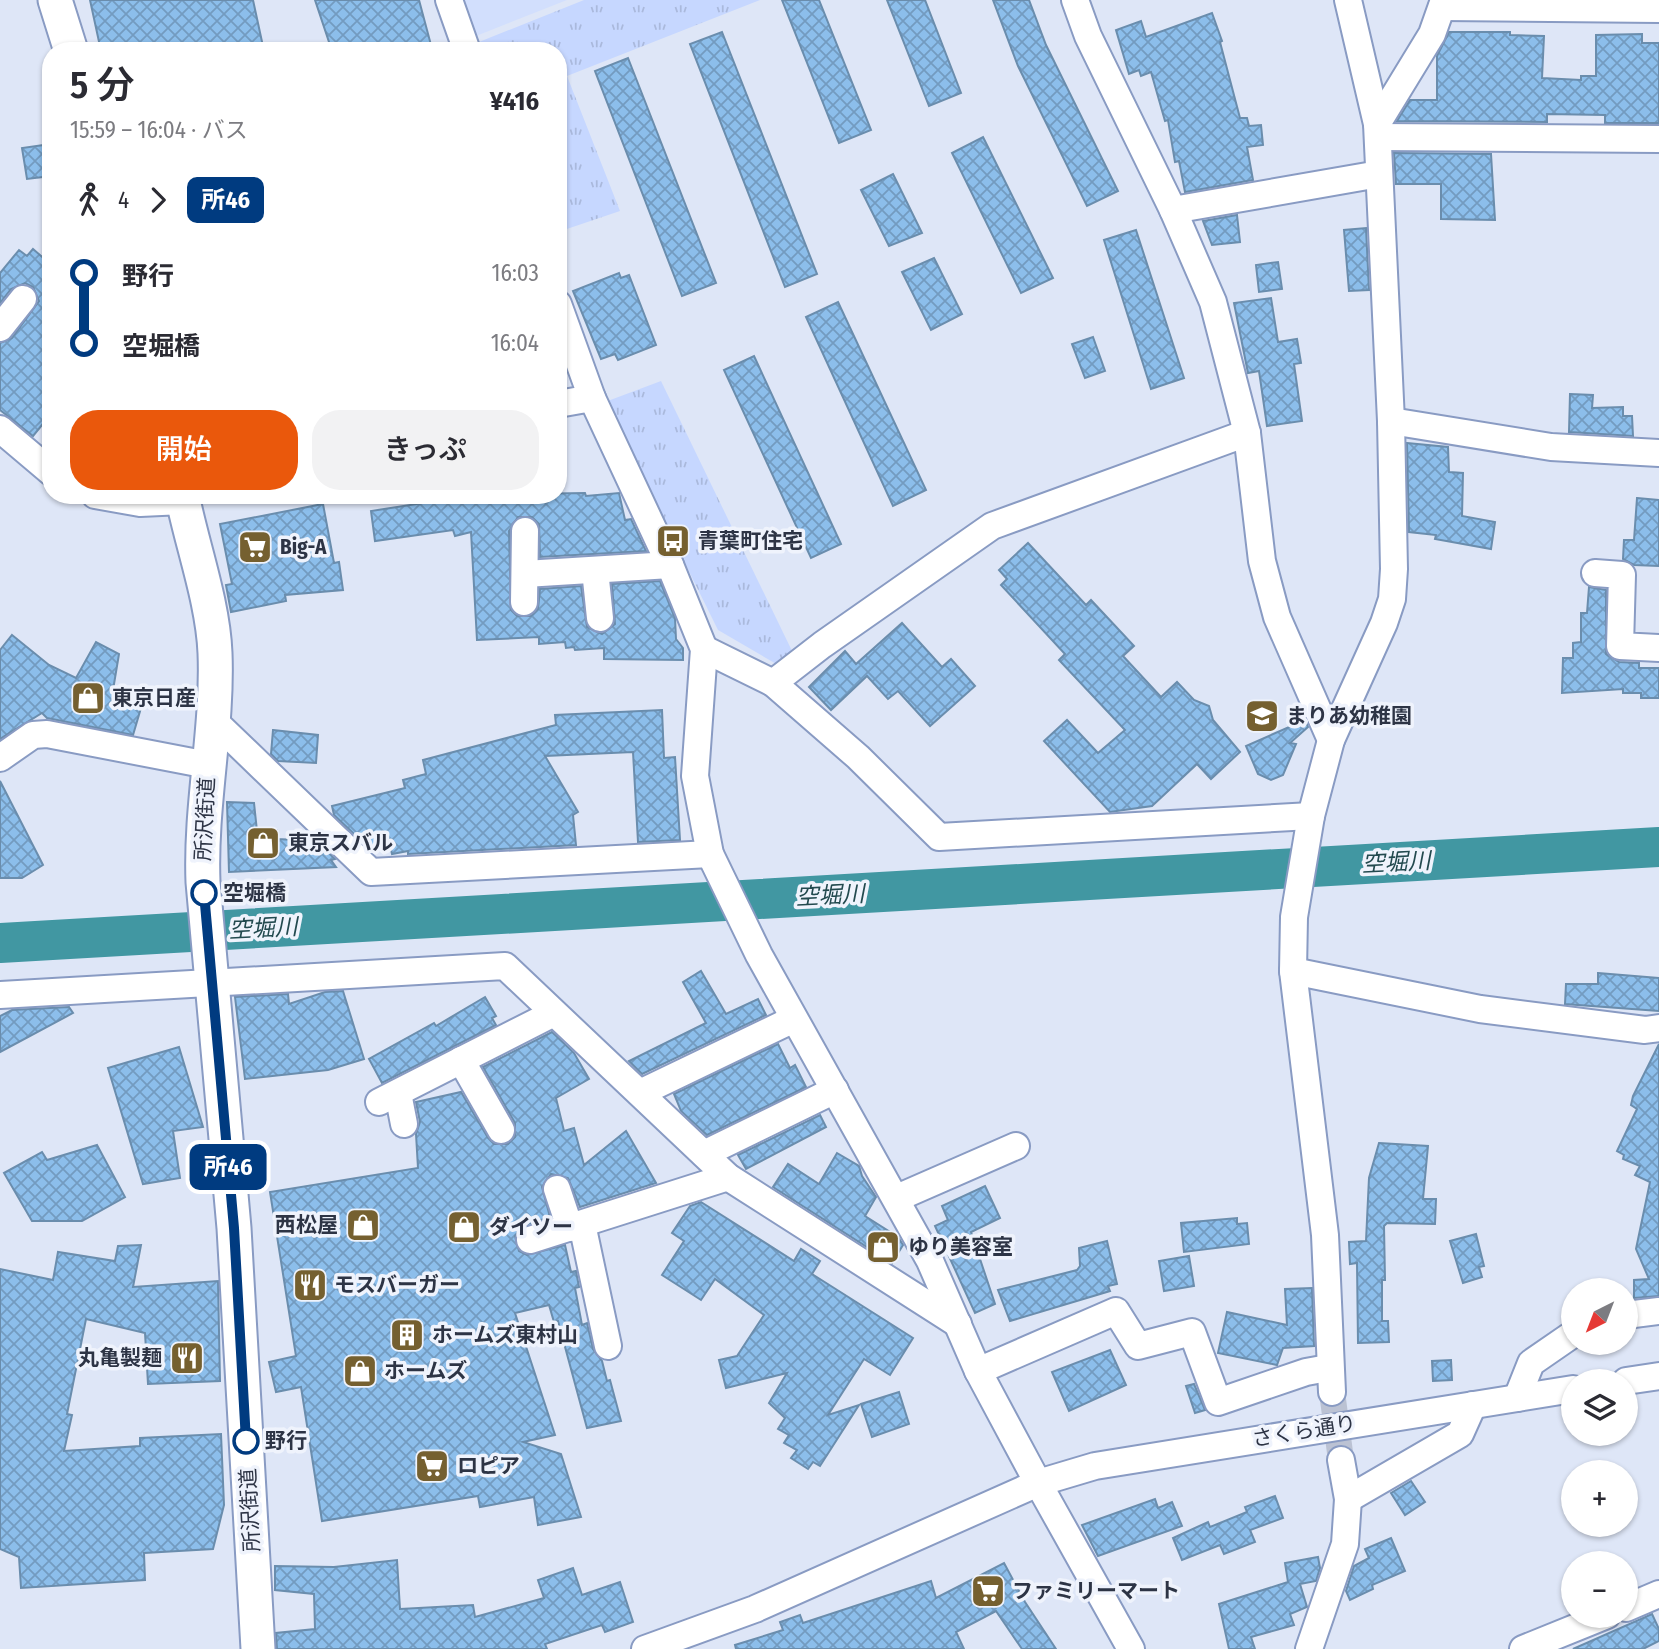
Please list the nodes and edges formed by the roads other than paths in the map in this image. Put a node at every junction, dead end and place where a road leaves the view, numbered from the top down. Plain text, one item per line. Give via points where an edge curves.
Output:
1 (55, 0) edge
2 (449, 0) edge
3 (1075, 0) edge
4 (1348, 0) edge
5 (1443, 4) edge
6 (1659, 9) edge
7 (68, 42) edge
8 (462, 42) edge
9 (1377, 130) junction
10 (1659, 139) edge
11 (1379, 174) junction
12 (1173, 210) junction
13 (23, 299) dead end
14 (0, 328) edge
15 (567, 329) edge
16 (592, 398) junction
17 (567, 402) edge
18 (1391, 421) junction
19 (0, 429) edge
20 (1247, 433) junction
21 (1659, 453) edge
22 (42, 464) edge
23 (184, 504) edge
24 (525, 531) dead end
25 (670, 565) junction
26 (595, 570) junction
27 (1595, 573) dead end
28 (525, 574) junction
29 (524, 602) dead end
30 (600, 618) dead end
31 (1659, 648) edge
32 (704, 649) junction
33 (773, 683) junction
34 (212, 719) junction
35 (1331, 740) junction
36 (0, 758) edge
37 (208, 765) junction
38 (1310, 820) junction
39 (713, 861) junction
40 (1293, 971) junction
41 (211, 979) junction
42 (0, 995) edge
43 (554, 1013) junction
44 (794, 1019) junction
45 (1659, 1028) edge
46 (461, 1060) junction
47 (835, 1090) junction
48 (640, 1093) junction
49 (404, 1124) dead end
50 (501, 1130) dead end
51 (1016, 1146) dead end
52 (704, 1154) junction
53 (728, 1177) junction
54 (557, 1189) dead end
55 (897, 1198) junction
56 (576, 1226) junction
57 (530, 1240) dead end
58 (1659, 1311) edge
59 (1638, 1314) edge
60 (958, 1324) junction
61 (1561, 1342) edge
62 (607, 1346) dead end
63 (978, 1371) junction
64 (1659, 1376) edge
65 (1638, 1379) edge
66 (1561, 1391) edge
67 (1517, 1398) junction
68 (1473, 1405) junction
69 (1341, 1460) tunnel mouth
70 (1038, 1483) junction
71 (1348, 1499) junction
72 (1659, 1594) edge
73 (1638, 1603) edge
74 (1575, 1628) edge
75 (258, 1649) edge
76 (645, 1649) edge
77 (1131, 1649) edge
78 (1309, 1649) edge
79 (1523, 1649) edge

1 - 7 main road
2 - 8 street
3 - 12 street
4 - 9 street
5 - 6 street
5 - 9 street via 1432,34
9 - 10 street
9 - 11 street
11 - 12 street
11 - 18 street
12 - 20 street via 1213,302
13 - 14 street
15 - 16 street
16 - 17 street
16 - 25 street
18 - 21 street via 1551,447
18 - 35 street via 1392,599
19 - 22 street
20 - 33 street via 992,526
20 - 35 street via 1262,561 1277,617
23 - 34 main road, 所沢街道 via 215,648
24 - 28 street
25 - 26 street
25 - 32 street
26 - 28 street
26 - 30 street
27 - 31 street via 1622,575 1620,646
28 - 29 street
32 - 33 street
32 - 39 street via 695,776
33 - 38 street via 858,757 939,837
34 - 37 main road, 所沢街道
34 - 39 street via 370,872
35 - 38 street
36 - 37 street via 33,735 47,734
37 - 41 main road, 所沢街道 via 202,848
38 - 40 street via 1294,917
39 - 44 street
40 - 45 street via 1480,1009
40 - 63 street via 1325,1235 1330,1380 1306,1372 1218,1402 1192,1332 1138,1346 1116,1311
41 - 42 street
41 - 43 street via 505,966
41 - 75 main road, 所沢街道 via 234,1228
43 - 46 street
43 - 48 street
44 - 47 street
44 - 48 street
46 - 49 street via 388,1098
46 - 50 street
47 - 52 street
47 - 55 street
48 - 52 street
51 - 55 street
52 - 53 street
53 - 56 street
53 - 60 street
54 - 56 street
55 - 60 street
56 - 57 street
56 - 62 street
58 - 59 street
60 - 63 street
61 - 67 street via 1531,1363
63 - 70 street
64 - 65 street
66 - 67 street, さくら通り
67 - 68 street, さくら通り
68 - 70 street, さくら通り via 1095,1466
68 - 71 street via 1460,1434
69 - 71 street
70 - 76 street, さくら通り via 755,1609
70 - 77 street
71 - 78 street via 1345,1544
72 - 73 street
74 - 79 street

